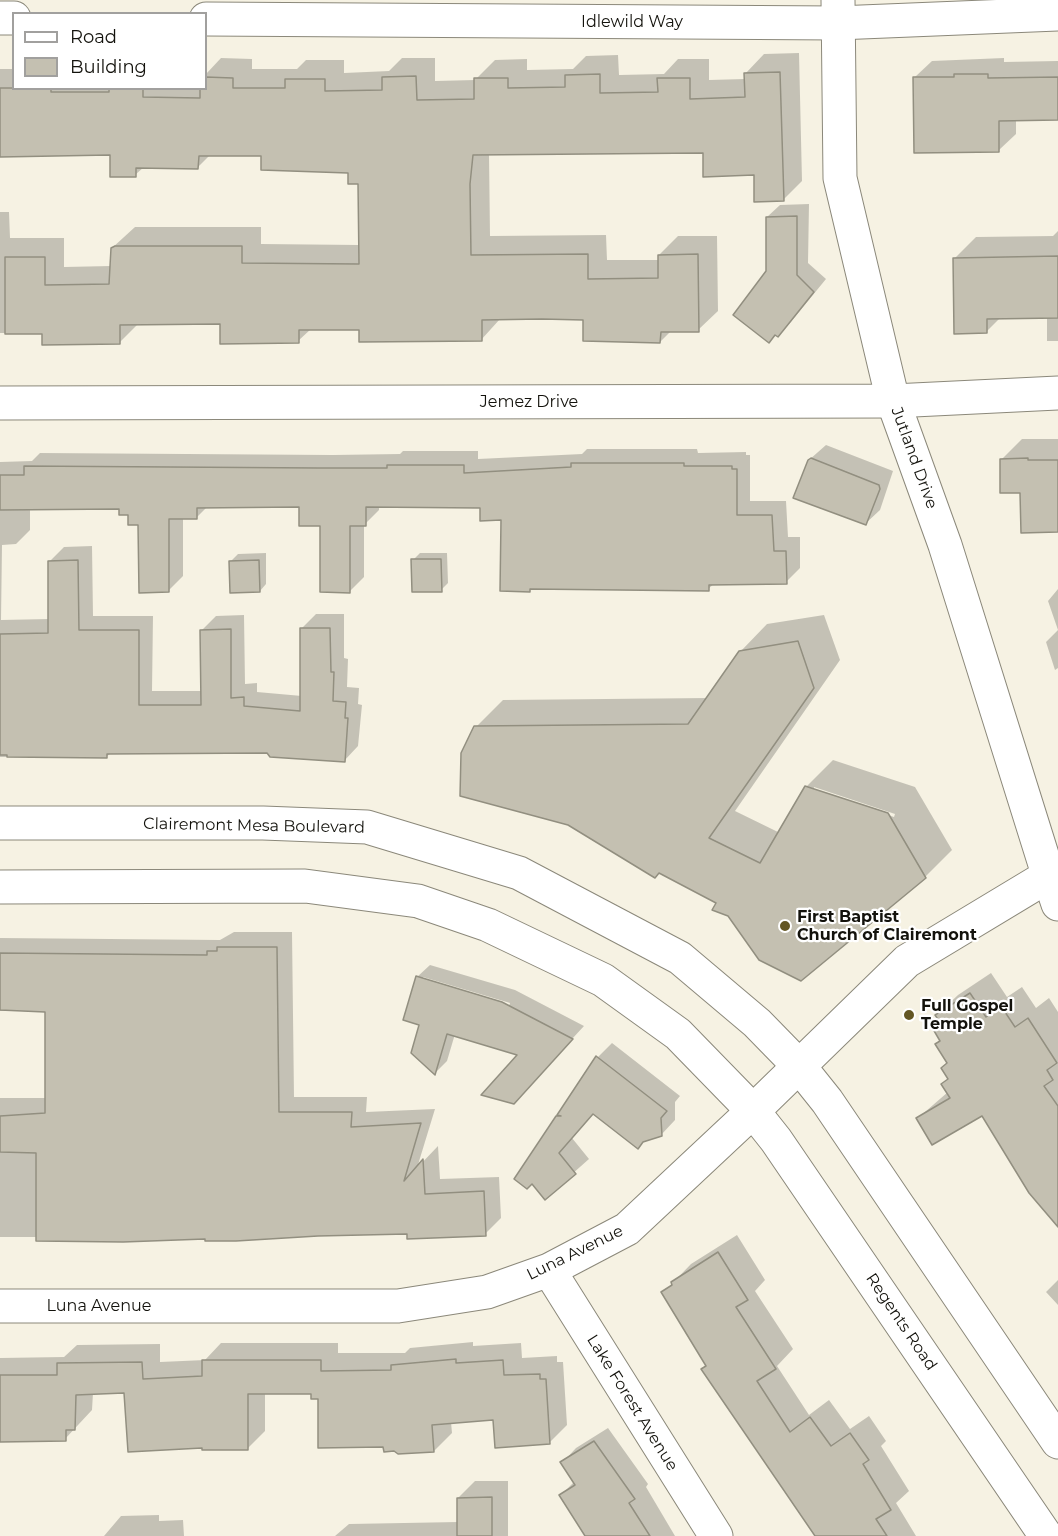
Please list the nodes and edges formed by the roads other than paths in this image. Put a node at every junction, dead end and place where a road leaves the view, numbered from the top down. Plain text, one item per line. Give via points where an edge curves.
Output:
1 (838, 12) edge
2 (1058, 15) edge
3 (207, 19) edge
4 (1058, 393) edge
5 (893, 401) junction
6 (0, 403) edge
7 (0, 822) edge
8 (1055, 883) edge
9 (0, 887) edge
10 (800, 1066) junction
11 (753, 1111) junction
12 (549, 1270) junction
13 (0, 1306) edge
14 (1058, 1442) edge
15 (716, 1536) edge
16 (1046, 1536) edge

1 - 2 street, Idlewild Way
1 - 3 street, Idlewild Way
1 - 5 street, Jutland Drive via 840,178
4 - 5 street, Jemez Drive
5 - 6 street, Jemez Drive
5 - 8 street, Jutland Drive via 945,545
7 - 10 street, Clairemont Mesa Boulevard via 367,827 519,873 680,958 757,1023
8 - 10 street, Luna Avenue via 907,961
9 - 11 street via 305,886 418,901 488,925 603,980 678,1034
10 - 11 street, Luna Avenue
10 - 14 street
11 - 12 street, Luna Avenue via 627,1229
11 - 16 street, Regents Road
12 - 13 street, Luna Avenue via 487,1292 398,1306
12 - 15 street, Lake Forest Avenue

